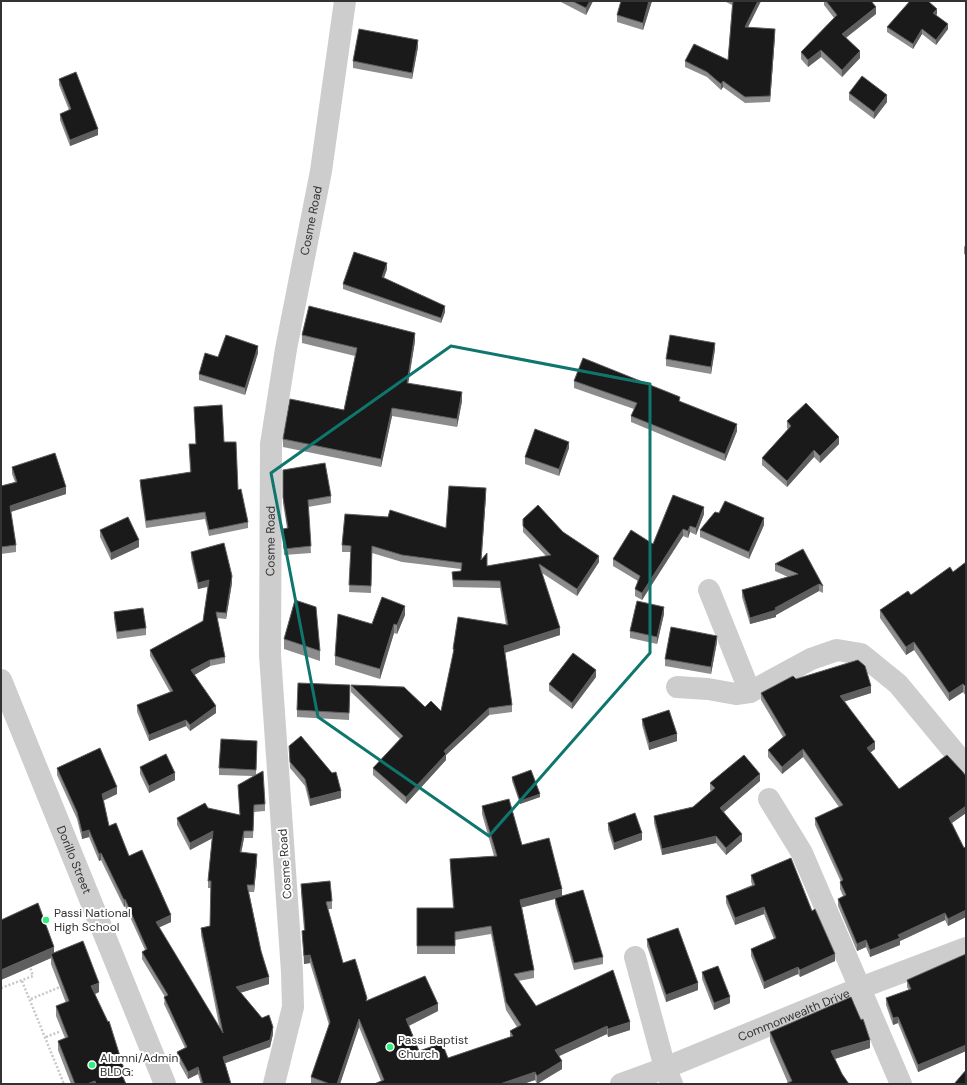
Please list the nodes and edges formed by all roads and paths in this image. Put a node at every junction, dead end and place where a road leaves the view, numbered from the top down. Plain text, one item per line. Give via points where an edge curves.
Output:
1 (345, 1) edge
2 (709, 590) dead end
3 (1, 680) edge
4 (678, 687) dead end
5 (750, 692) junction
6 (966, 766) edge
7 (769, 799) dead end
8 (966, 948) edge
9 (635, 957) dead end
10 (30, 968) edge
11 (22, 981) junction
12 (60, 987) edge
13 (1, 988) edge
14 (860, 988) junction
15 (31, 999) junction
16 (61, 1031) edge
17 (46, 1037) junction
18 (669, 1076) edge
19 (64, 1084) edge
20 (165, 1084) edge
21 (274, 1084) edge
22 (622, 1084) edge
23 (901, 1084) edge

1 - 21 street, Cosme Road via 321,170 286,349 271,444 270,655 293,1007
2 - 5 street
3 - 20 street, Dorillo Street
4 - 5 street via 736,694
5 - 6 street via 837,650 861,654 898,684
7 - 14 street via 802,853
8 - 14 street, Commonwealth Drive
9 - 18 street
10 - 11 path via 33,976
11 - 13 path
11 - 15 path
12 - 15 path
14 - 18 street, Commonwealth Drive
14 - 23 street
15 - 17 path
16 - 17 path
17 - 19 path
18 - 22 street, Commonwealth Drive

